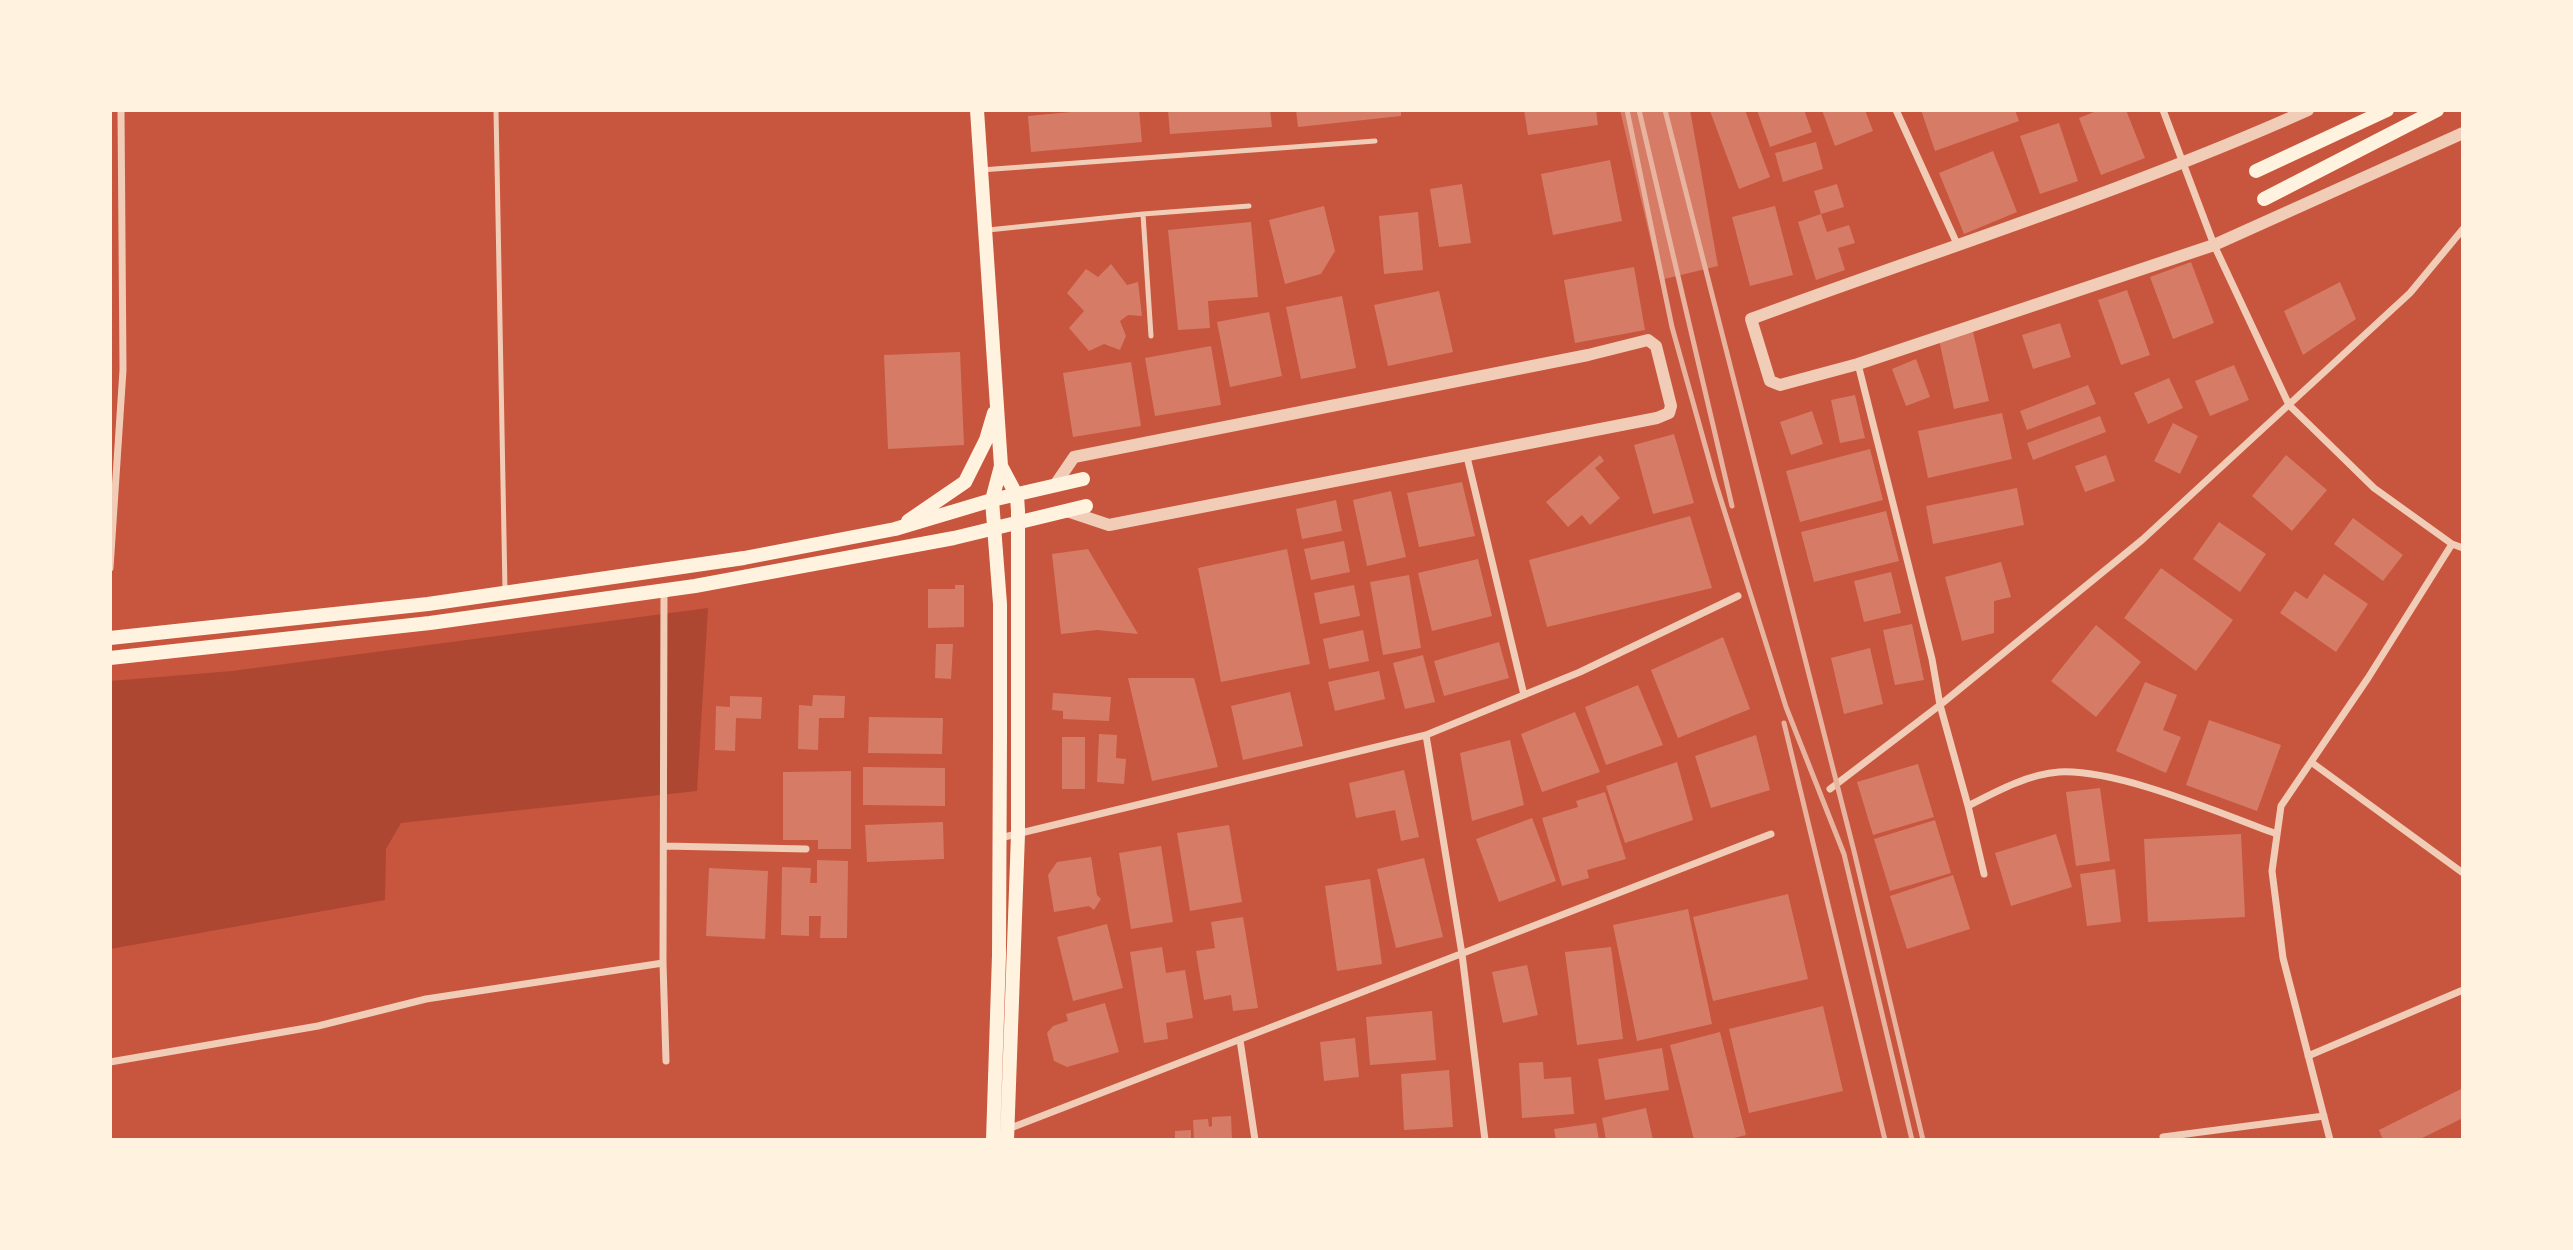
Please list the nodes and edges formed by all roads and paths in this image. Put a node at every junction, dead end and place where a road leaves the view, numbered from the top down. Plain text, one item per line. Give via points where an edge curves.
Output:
1 (121, 110) edge
2 (496, 110) edge
3 (977, 110) edge
4 (1896, 110) edge
5 (2164, 110) edge
6 (2308, 110) edge
7 (2387, 110) edge
8 (2437, 110) edge
9 (2463, 133) edge
10 (1375, 141) dead end
11 (2182, 163) junction
12 (981, 170) junction
13 (2256, 171) dead end
14 (2264, 199) dead end
15 (1249, 206) dead end
16 (1143, 214) junction
17 (2463, 229) edge
18 (985, 230) junction
19 (2214, 245) junction
20 (1959, 246) junction
21 (1151, 336) dead end
22 (1857, 364) junction
23 (998, 399) junction
24 (2288, 405) junction
25 (1467, 457) junction
26 (1001, 466) junction
27 (1083, 479) dead end
28 (1055, 485) junction
29 (1017, 496) junction
30 (992, 500) junction
31 (1086, 506) dead end
32 (1066, 511) junction
33 (1018, 521) junction
34 (995, 528) junction
35 (895, 529) junction
36 (2452, 544) junction
37 (2463, 548) edge
38 (110, 568) edge
39 (664, 590) junction
40 (505, 594) junction
41 (1738, 596) dead end
42 (110, 638) edge
43 (110, 658) edge
44 (1524, 695) junction
45 (1940, 705) junction
46 (1426, 735) junction
47 (2311, 762) junction
48 (1830, 789) dead end
49 (1968, 806) junction
50 (1018, 834) junction
51 (1771, 834) dead end
52 (2277, 834) junction
53 (999, 838) junction
54 (664, 846) junction
55 (806, 849) dead end
56 (2463, 873) edge
57 (1984, 874) dead end
58 (1462, 954) junction
59 (663, 963) junction
60 (2463, 990) edge
61 (1240, 1040) junction
62 (2308, 1056) junction
63 (666, 1061) dead end
64 (110, 1062) edge
65 (2324, 1116) junction
66 (1007, 1135) edge
67 (2163, 1138) dead end
68 (993, 1140) edge
69 (1255, 1140) edge
70 (1485, 1140) edge
71 (2330, 1140) edge

1 - 38 street via 123,370
2 - 40 lane
3 - 12 main road
4 - 20 street
5 - 11 street
6 - 11 street
7 - 13 main road
8 - 14 main road
9 - 19 street
10 - 12 lane
11 - 19 street
11 - 20 street
12 - 18 main road
15 - 16 lane
16 - 18 lane
16 - 21 lane
17 - 24 street via 2410,293
18 - 23 main road
19 - 22 street
19 - 24 street
20 - 22 street via 1751,319 1770,380 1776,385
22 - 45 street
23 - 26 main road
23 - 35 main road via 986,440 965,482
24 - 36 street via 2374,488
24 - 45 street via 2142,540
25 - 28 street via 1667,415 1671,406 1654,342 1074,457
25 - 32 street via 1109,525
25 - 44 street
26 - 29 main road
26 - 30 main road
27 - 28 main road
28 - 29 main road
29 - 30 main road
29 - 33 main road
30 - 34 main road
30 - 35 main road
31 - 32 main road
32 - 33 main road
33 - 34 main road
33 - 50 main road
34 - 39 main road
34 - 53 main road via 1000,604
35 - 40 main road via 744,558
36 - 37 street
36 - 47 street
39 - 43 main road via 443,622
39 - 54 street
40 - 42 main road
41 - 44 street via 1663,635
44 - 46 street
45 - 48 street
45 - 49 street
46 - 50 street
46 - 58 street
47 - 52 street via 2281,806
47 - 56 street
49 - 52 street via 2006,786 2058,772 2102,775
49 - 57 street
50 - 53 street
50 - 66 main road
51 - 58 street
52 - 62 street via 2272,871 2283,958
53 - 68 main road
54 - 55 street
54 - 59 street
58 - 61 street
58 - 70 street
59 - 63 street
59 - 64 street via 426,999 318,1026
60 - 62 street
61 - 66 street
61 - 69 street
62 - 65 street
65 - 67 street
65 - 71 street

